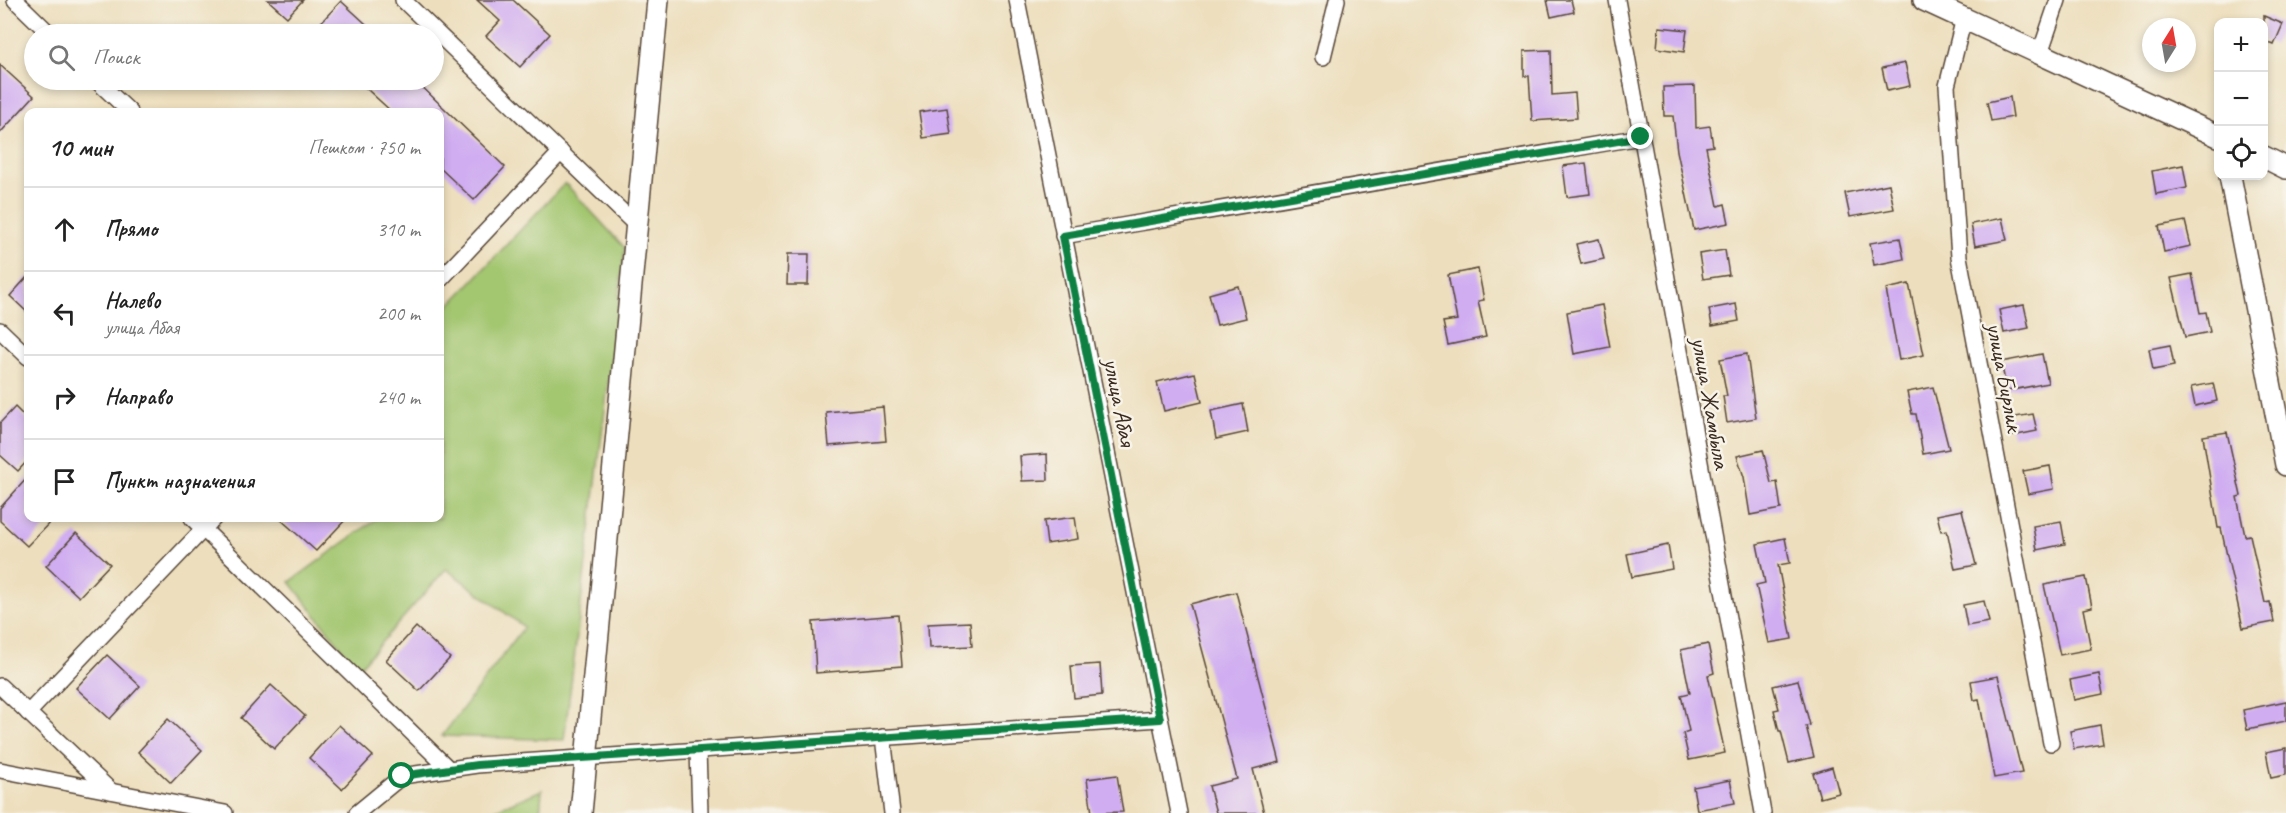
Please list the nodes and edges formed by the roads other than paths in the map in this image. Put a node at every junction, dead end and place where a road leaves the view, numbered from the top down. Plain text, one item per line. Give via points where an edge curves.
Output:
1 (15, 0) edge
2 (403, 0) edge
3 (658, 0) edge
4 (1017, 0) edge
5 (1337, 0) edge
6 (1617, 0) edge
7 (1924, 0) edge
8 (2058, 0) edge
9 (1964, 18) junction
10 (40, 24) edge
11 (428, 24) edge
12 (444, 39) edge
13 (2040, 53) junction
14 (1323, 57) dead end
15 (107, 90) edge
16 (126, 108) edge
17 (2214, 134) edge
18 (1641, 137) junction
19 (561, 152) junction
20 (2268, 159) edge
21 (2286, 168) edge
22 (2231, 180) edge
23 (637, 226) junction
24 (1063, 236) junction
25 (444, 276) edge
26 (0, 330) edge
27 (24, 353) edge
28 (2286, 465) edge
29 (202, 522) edge
30 (204, 522) edge
31 (0, 686) edge
32 (28, 713) junction
33 (1160, 719) junction
34 (883, 737) junction
35 (2051, 743) dead end
36 (698, 750) junction
37 (586, 757) junction
38 (449, 769) junction
39 (0, 770) edge
40 (111, 791) junction
41 (225, 813) edge
42 (357, 813) edge
43 (581, 813) edge
44 (700, 813) edge
45 (892, 813) edge
46 (1179, 813) edge
47 (1763, 813) edge

1 - 10 street
2 - 11 street
3 - 23 main road
4 - 24 street, улица Абая
5 - 14 street
6 - 18 street, улица Жамбыла
7 - 9 main road
8 - 13 street
9 - 13 main road
9 - 35 street, улица Бирлик via 1947,86 1959,257
12 - 19 street
13 - 17 main road
15 - 16 street
18 - 24 street
18 - 47 street, улица Жамбыла
19 - 23 street
19 - 25 street
20 - 21 main road
22 - 28 main road
23 - 37 main road
24 - 33 street, улица Абая
26 - 27 street
29 - 32 street
30 - 38 street
31 - 32 street
32 - 40 street
33 - 34 street
33 - 46 street, улица Абая
34 - 36 street
34 - 45 street
36 - 37 street
36 - 44 street
37 - 38 street
37 - 43 main road
38 - 42 street via 402,776
39 - 40 street
40 - 41 street

